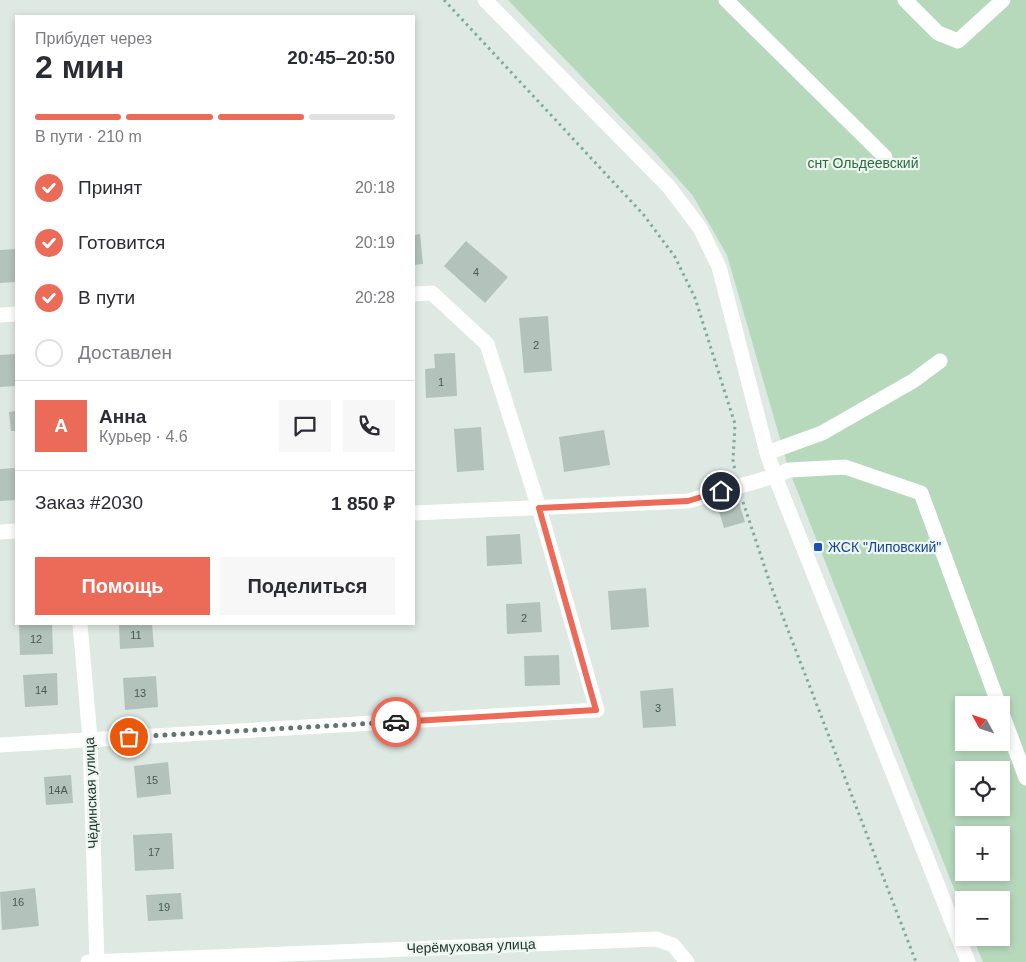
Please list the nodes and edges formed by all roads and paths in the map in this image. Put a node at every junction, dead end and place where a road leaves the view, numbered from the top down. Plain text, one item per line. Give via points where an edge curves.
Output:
1 (444, 0) edge
2 (485, 0) edge
3 (726, 0) edge
4 (905, 0) edge
5 (1003, 0) edge
6 (886, 157) dead end
7 (415, 294) edge
8 (15, 314) edge
9 (0, 315) edge
10 (940, 361) dead end
11 (767, 453) junction
12 (775, 476) junction
13 (738, 486) junction
14 (539, 508) junction
15 (415, 513) edge
16 (15, 530) edge
17 (0, 532) edge
18 (80, 625) edge
19 (996, 696) edge
20 (1010, 735) edge
21 (90, 739) junction
22 (0, 745) edge
23 (1026, 778) edge
24 (88, 962) edge
25 (97, 962) edge
26 (687, 962) edge
27 (916, 962) edge
28 (968, 962) edge

1 - 13 path via 643,214 675,257 695,298 735,424 733,460
2 - 11 street via 669,187 700,228 719,267
3 - 6 street
4 - 5 street via 938,33 958,41
7 - 14 street via 432,293 487,344
8 - 9 street
10 - 11 street via 913,381 822,433
11 - 12 street
12 - 13 street
12 - 19 street via 789,470 845,467 921,493
12 - 28 street
13 - 14 street via 688,501
13 - 27 path via 771,586
14 - 15 street
14 - 21 street via 596,710
16 - 17 street
18 - 21 street, Чёдинская улица
20 - 23 street
21 - 22 street
21 - 25 street, Чёдинская улица
24 - 25 street, Черёмуховая улица
25 - 26 street, Черёмуховая улица via 656,939 673,946

